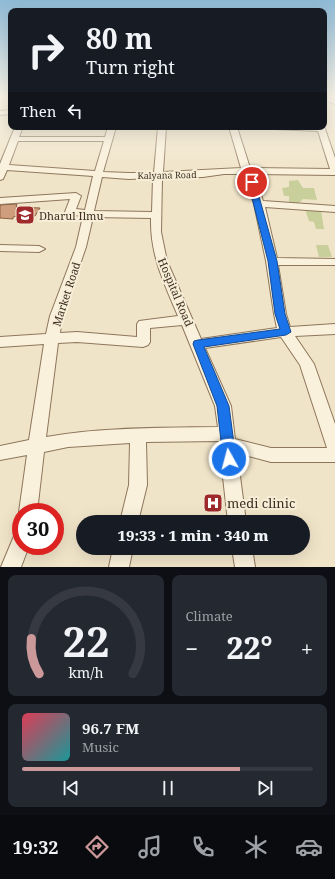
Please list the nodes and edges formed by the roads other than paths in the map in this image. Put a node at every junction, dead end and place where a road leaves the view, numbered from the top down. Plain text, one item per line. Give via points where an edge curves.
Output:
1 (18, 130) edge
2 (162, 130) edge
3 (234, 130) edge
4 (322, 130) edge
5 (110, 133) edge
6 (14, 139) junction
7 (2, 167) edge
8 (246, 171) junction
9 (335, 172) edge
10 (98, 174) junction
11 (158, 176) junction
12 (0, 177) edge
13 (0, 201) edge
14 (258, 204) junction
15 (335, 209) edge
16 (89, 213) junction
17 (157, 215) junction
18 (0, 248) edge
19 (39, 250) dead end
20 (272, 261) junction
21 (335, 262) edge
22 (187, 320) junction
23 (335, 329) edge
24 (286, 332) junction
25 (52, 340) junction
26 (0, 342) edge
27 (198, 344) junction
28 (138, 436) junction
29 (227, 439) junction
30 (37, 446) junction
31 (335, 448) edge
32 (0, 453) edge
33 (335, 455) edge
34 (29, 503) edge
35 (131, 515) edge
36 (236, 515) edge
37 (16, 555) edge
38 (122, 555) edge
39 (243, 555) edge
40 (11, 567) edge
41 (119, 567) edge
42 (245, 567) edge

1 - 6 street
2 - 11 street, Hospital Road
3 - 8 street
4 - 9 street
5 - 6 street
5 - 10 street, Market Road
6 - 7 street
7 - 10 street, Kalyana Road
7 - 12 street
8 - 9 street, Kalyana Road
8 - 11 street, Kalyana Road
8 - 14 street
10 - 11 street, Kalyana Road
10 - 16 street, Market Road
11 - 17 street, Hospital Road
13 - 16 street via 76,196 70,212
14 - 15 street
14 - 20 street
16 - 17 street
16 - 25 street, Market Road via 81,247 56,316
17 - 22 street, Hospital Road via 156,232 161,261
18 - 19 street
20 - 21 street
20 - 24 street via 280,314
22 - 25 street via 144,324 143,342 77,337
22 - 27 street, Hospital Road
23 - 24 street
24 - 27 street
24 - 31 street via 307,364
25 - 26 street
25 - 30 street, Market Road
27 - 29 street, Hospital Road via 223,406
28 - 29 street
28 - 30 street via 68,440
28 - 35 street via 138,485
29 - 33 street via 271,455
29 - 36 street, Hospital Road
30 - 32 street
30 - 34 street, Market Road
37 - 40 street
38 - 41 street
39 - 42 street

